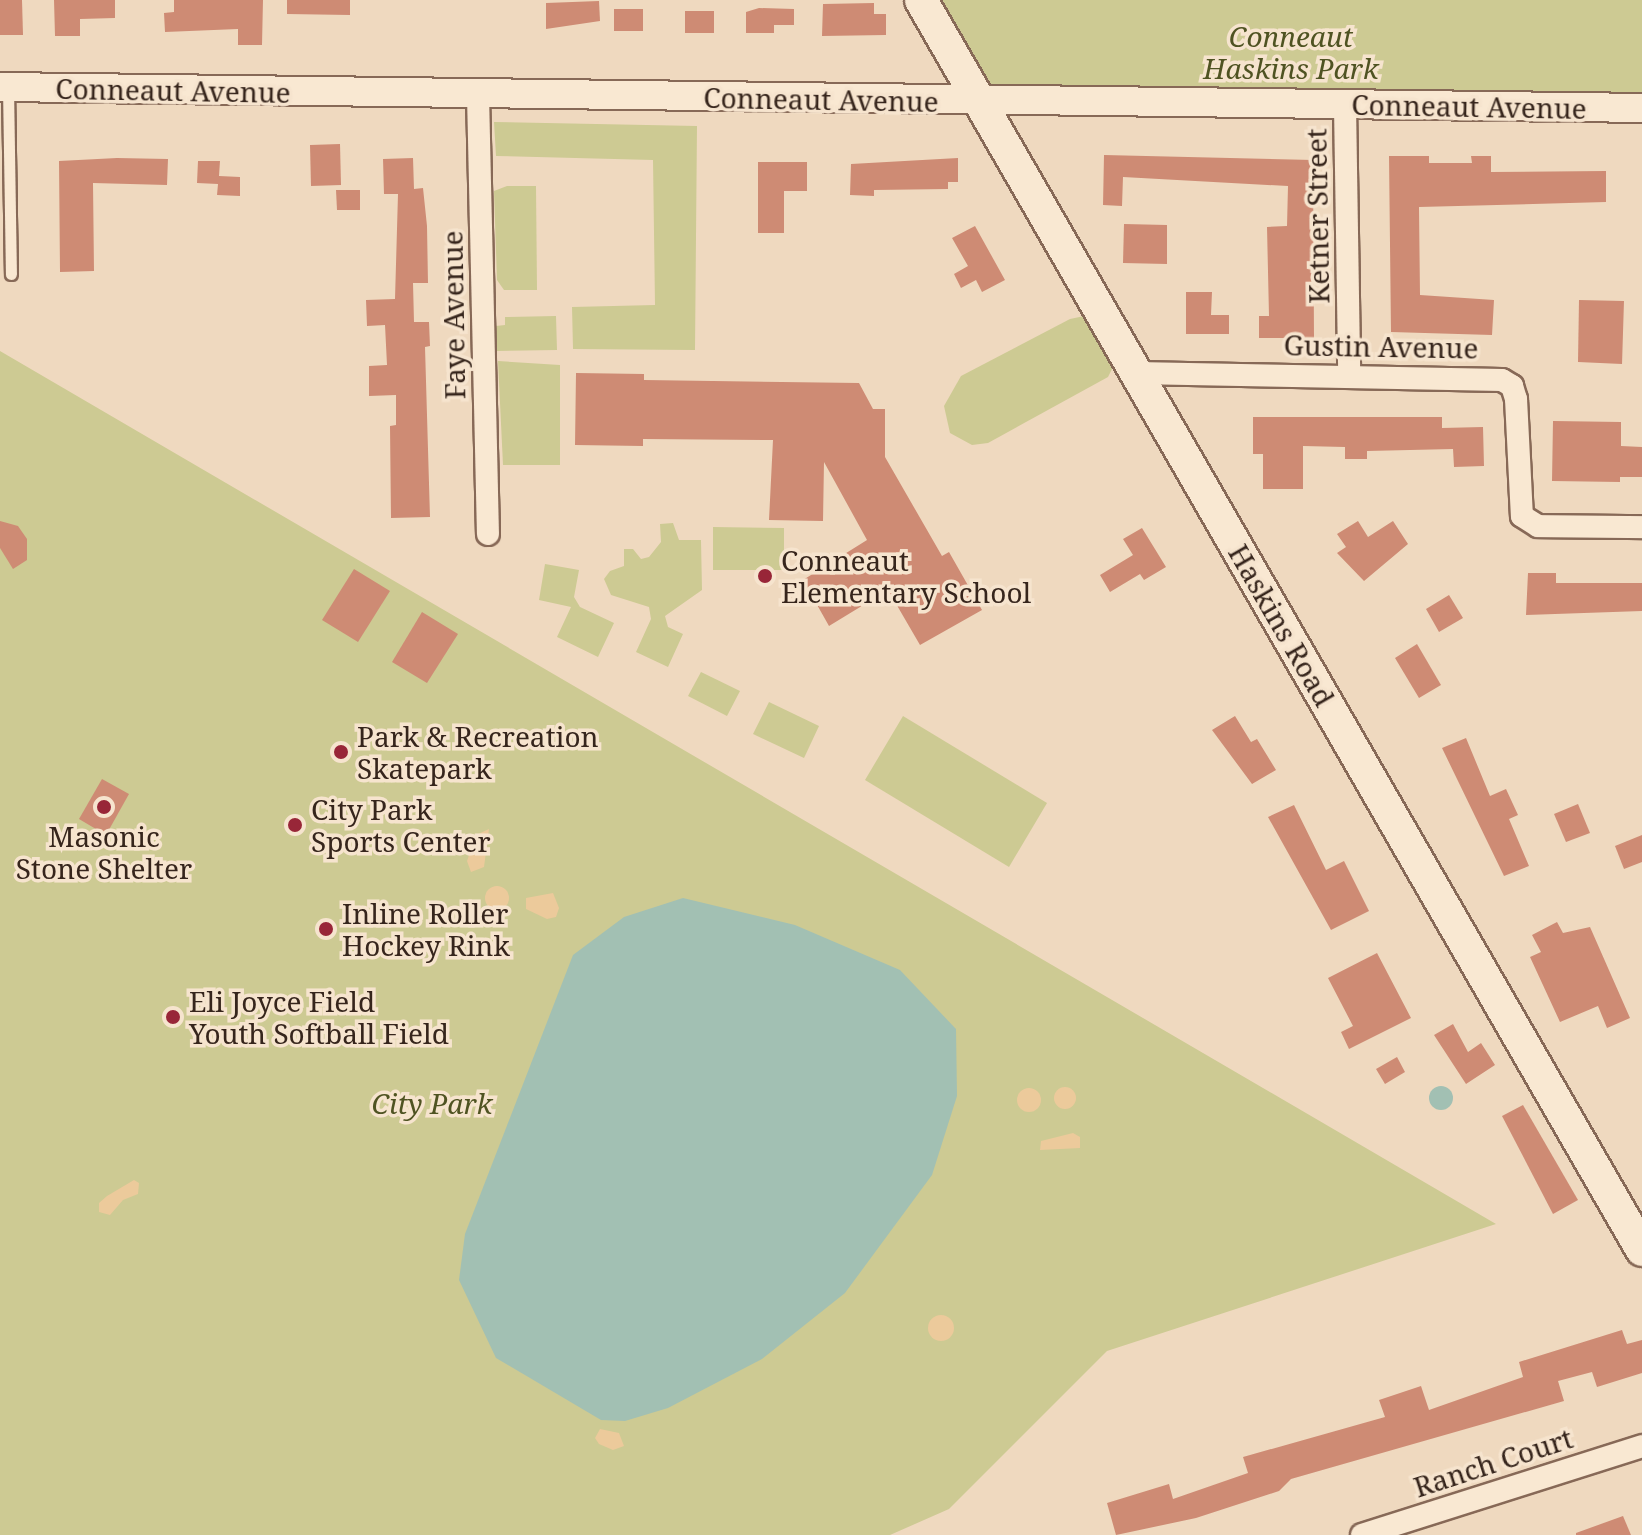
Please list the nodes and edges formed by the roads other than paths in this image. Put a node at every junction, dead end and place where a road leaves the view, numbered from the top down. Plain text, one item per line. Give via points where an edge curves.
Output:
1 (921, 0) edge
2 (4, 87) edge
3 (478, 95) junction
4 (979, 100) junction
5 (1345, 105) junction
6 (1642, 108) edge
7 (11, 274) dead end
8 (1136, 373) junction
9 (1349, 374) junction
10 (1642, 527) edge
11 (488, 534) dead end
12 (1642, 1250) edge
13 (1642, 1446) edge
14 (1362, 1535) edge

1 - 4 main road, Haskins Road
2 - 3 street, Conneaut Avenue
2 - 7 lane
3 - 4 street, Conneaut Avenue
3 - 11 street, Faye Avenue
4 - 5 street, Conneaut Avenue
4 - 8 main road, Haskins Road
5 - 6 street, Conneaut Avenue
5 - 9 street, Ketner Street
8 - 9 street, Gustin Avenue
8 - 12 main road, Haskins Road
9 - 10 street, Gustin Avenue via 1502,380 1512,386 1516,399 1522,516 1538,526
13 - 14 street, Ranch Court

